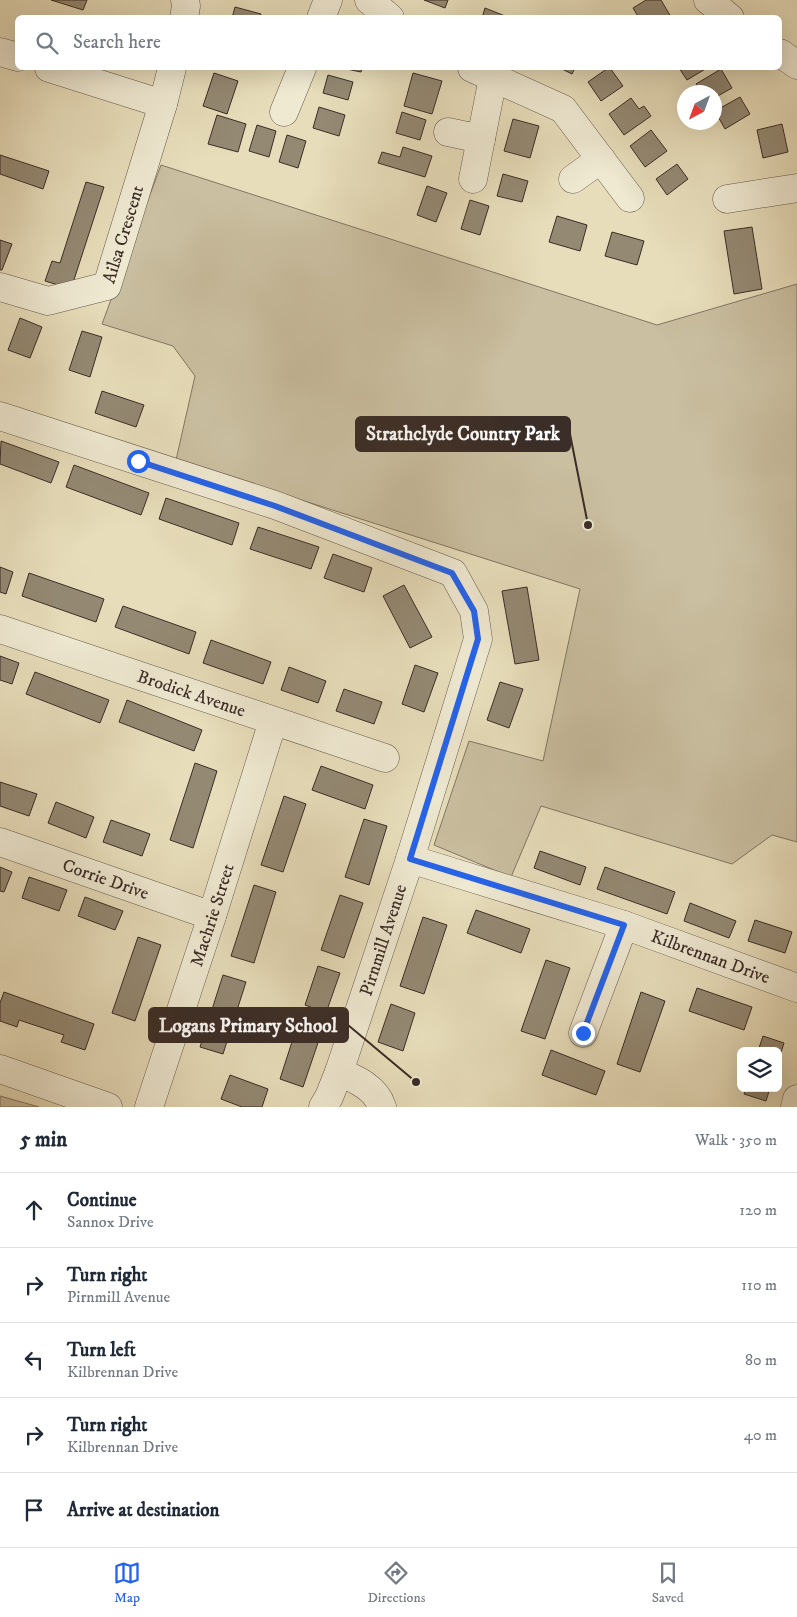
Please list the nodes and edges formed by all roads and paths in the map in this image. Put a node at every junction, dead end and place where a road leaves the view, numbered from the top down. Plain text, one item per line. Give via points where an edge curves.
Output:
1 (328, 0) edge
2 (369, 0) edge
3 (708, 0) edge
4 (323, 15) edge
5 (386, 15) edge
6 (726, 15) edge
7 (0, 52) edge
8 (782, 54) edge
9 (15, 56) edge
10 (797, 65) edge
11 (56, 70) edge
12 (172, 70) edge
13 (301, 70) edge
14 (482, 73) edge
15 (163, 104) junction
16 (284, 112) dead end
17 (448, 132) dead end
18 (481, 139) junction
19 (601, 159) junction
20 (473, 179) dead end
21 (573, 179) dead end
22 (797, 188) edge
23 (630, 198) dead end
24 (727, 200) dead end
25 (0, 287) edge
26 (0, 416) edge
27 (0, 629) edge
28 (273, 721) junction
29 (385, 758) dead end
30 (0, 842) edge
31 (410, 859) junction
32 (212, 916) junction
33 (624, 925) junction
34 (797, 988) edge
35 (583, 1033) dead end
36 (0, 1070) edge
37 (339, 1072) junction
38 (797, 1099) edge
39 (108, 1107) edge
40 (149, 1107) edge
41 (323, 1107) edge
42 (382, 1107) edge
43 (795, 1107) edge

1 - 4 street
2 - 5 street
3 - 6 street
7 - 9 street
8 - 10 street
11 - 15 street
12 - 15 street, Ailsa Crescent
13 - 16 street
14 - 18 street
14 - 19 street via 564,109
15 - 25 street, Ailsa Crescent via 107,286 48,301
17 - 18 street
18 - 20 street
19 - 21 street
19 - 23 street
22 - 24 street
26 - 31 street, Pirnmill Avenue via 275,506 452,573 474,611 478,639
27 - 28 street, Brodick Avenue
28 - 29 street, Brodick Avenue
28 - 32 street, Machrie Street
30 - 32 street, Corrie Drive
31 - 33 street, Kilbrennan Drive
31 - 37 street, Pirnmill Avenue
32 - 40 street, Machrie Street
33 - 34 street, Kilbrennan Drive
33 - 35 street
36 - 39 street
37 - 41 street, Pirnmill Avenue
37 - 42 street via 365,1085
38 - 43 street

